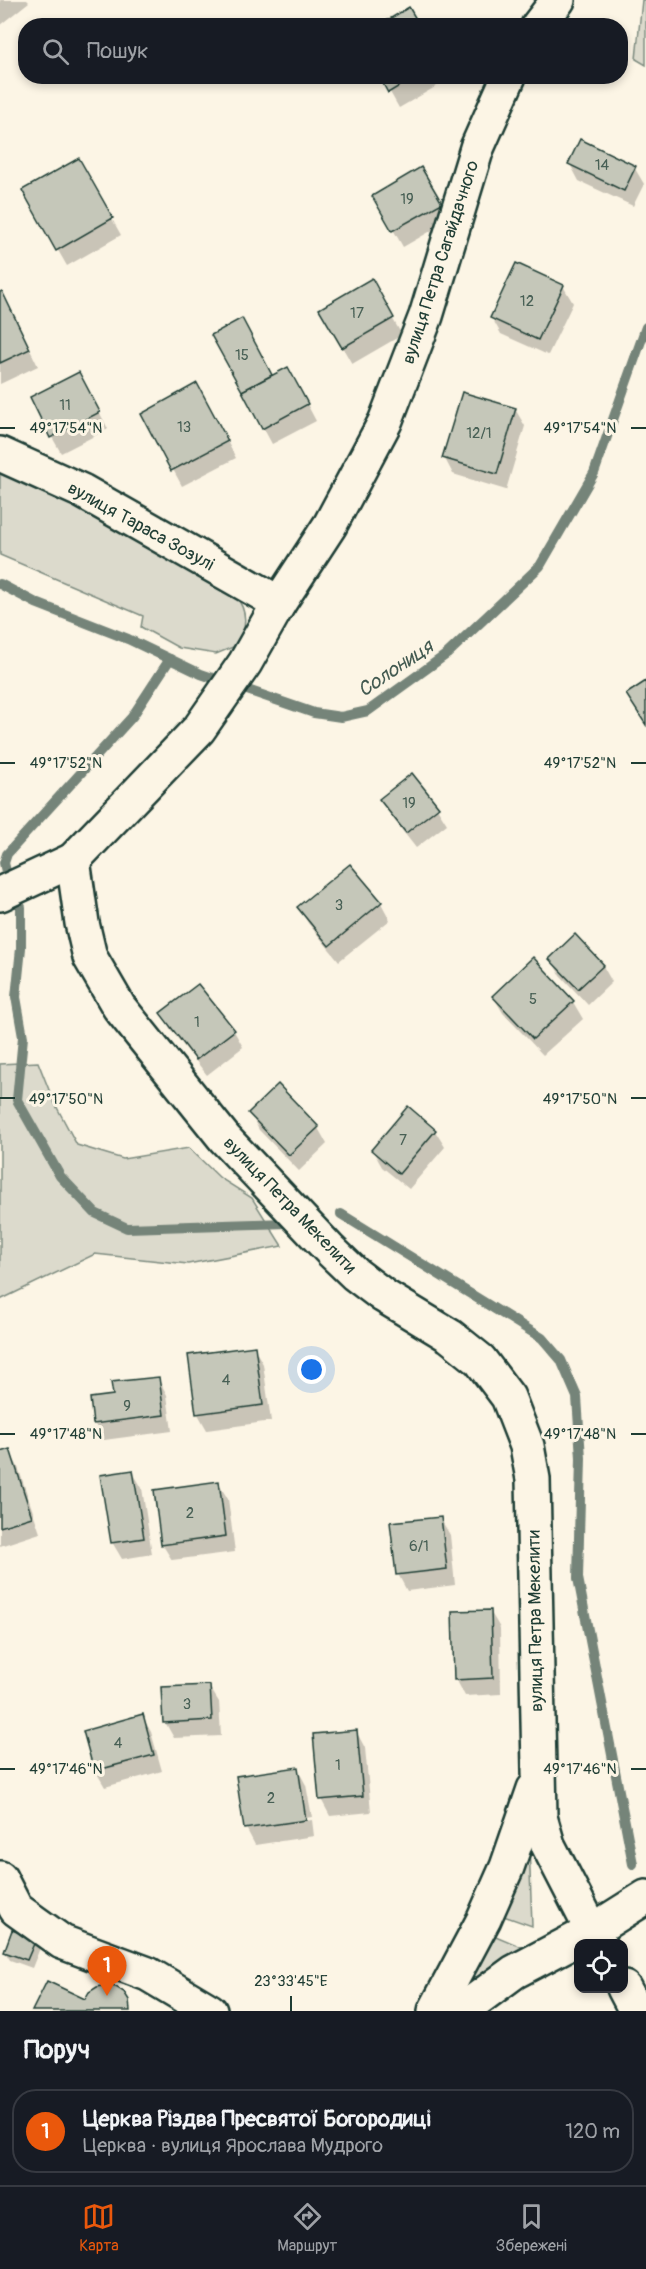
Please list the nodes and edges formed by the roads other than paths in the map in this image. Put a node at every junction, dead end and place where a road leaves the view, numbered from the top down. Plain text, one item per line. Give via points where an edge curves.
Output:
1 (558, 0) edge
2 (544, 18) edge
3 (505, 84) edge
4 (0, 454) edge
5 (279, 603) junction
6 (73, 860) junction
7 (0, 894) edge
8 (537, 1778) junction
9 (0, 1878) edge
10 (646, 1897) edge
11 (596, 1937) edge
12 (627, 1993) edge
13 (210, 2011) edge
14 (435, 2011) edge
15 (461, 2011) edge
16 (636, 2011) edge

1 - 2 street
3 - 5 street, вулиця Петра Сагайдачного via 477,147 426,316 385,422 330,525
4 - 5 street, вулиця Тараса Зозулі via 82,491
5 - 6 street via 245,663 200,729
6 - 7 street
6 - 8 street, вулиця Петра Мекелити via 90,957 119,1007 204,1113 355,1274 480,1360 508,1397 527,1446 532,1479
8 - 11 street, вулиця Петра Мекелити via 540,1817 548,1845
8 - 14 street via 507,1867
9 - 13 street via 16,1909 62,1942 148,1974
10 - 11 street
11 - 15 street via 514,1972
12 - 16 street

